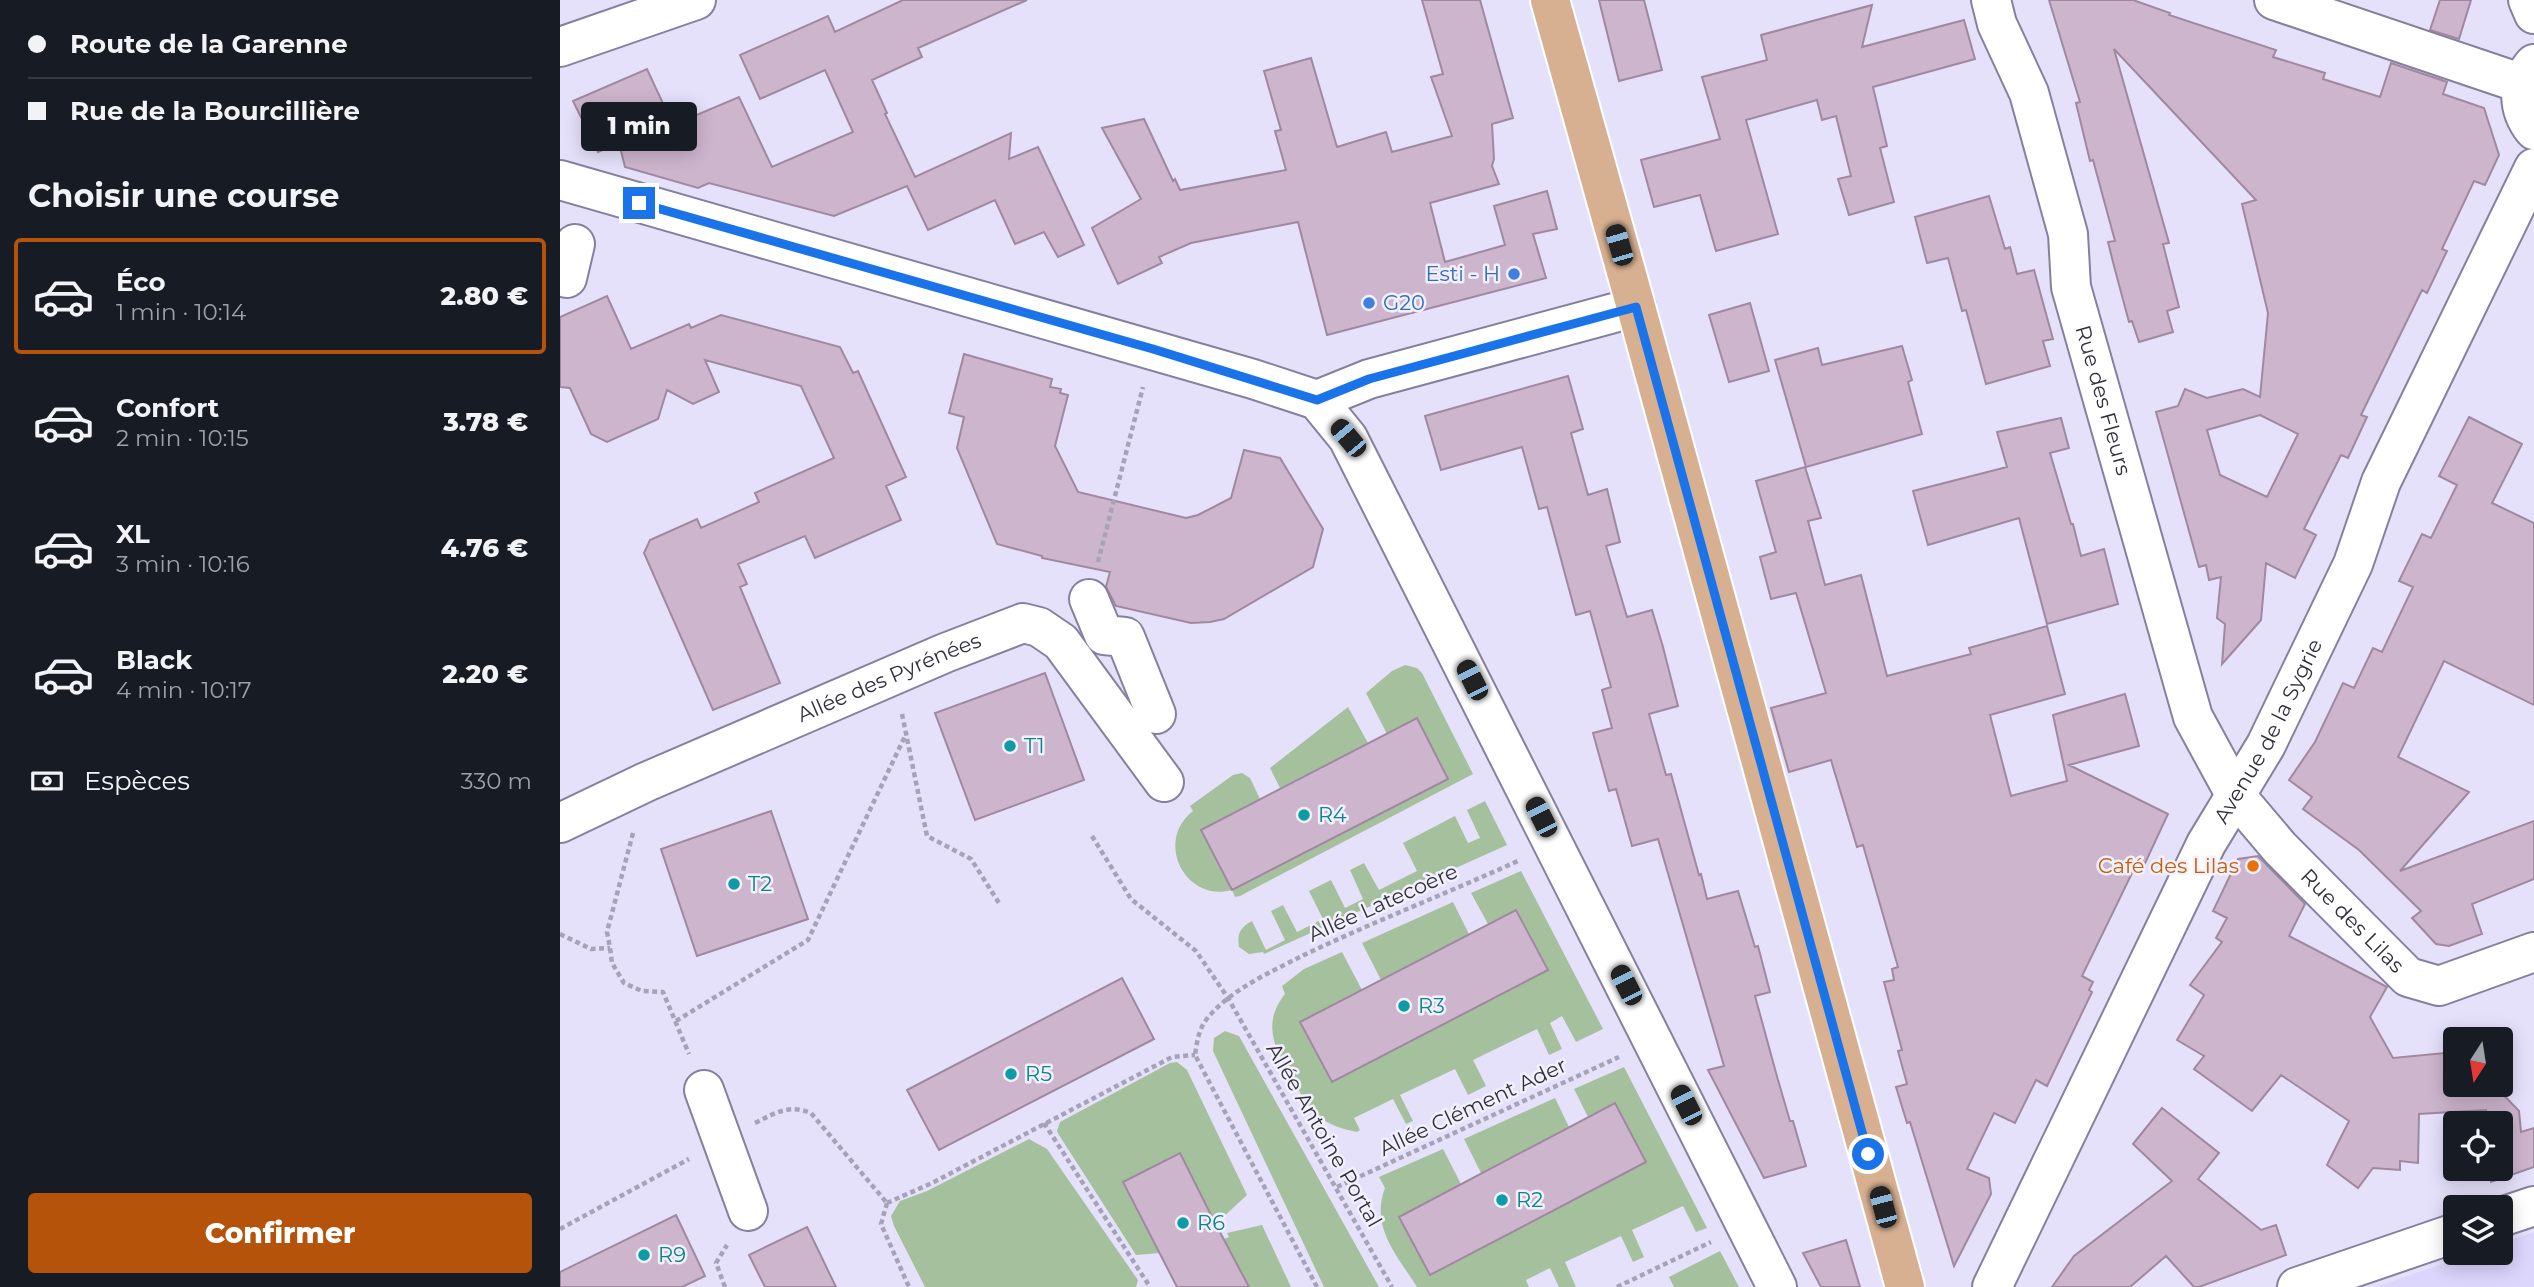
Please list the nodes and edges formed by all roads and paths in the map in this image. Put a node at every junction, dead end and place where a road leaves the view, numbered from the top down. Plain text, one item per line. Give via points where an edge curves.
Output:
1 (696, 0) edge
2 (1550, 0) edge
3 (1991, 0) edge
4 (2274, 0) edge
5 (2528, 0) edge
6 (2534, 14) edge
7 (560, 47) edge
8 (2528, 74) edge
9 (2534, 130) edge
10 (2534, 168) edge
11 (560, 180) edge
12 (1636, 307) junction
13 (1153, 349) junction
14 (1317, 400) junction
15 (1088, 599) joint
16 (882, 680) junction
17 (1156, 714) dead end
18 (906, 732) junction
19 (646, 782) junction
20 (1164, 782) dead end
21 (2236, 796) junction
22 (560, 824) edge
23 (1092, 836) dead end
24 (1553, 840) junction
25 (999, 903) dead end
26 (560, 934) edge
27 (610, 948) junction
28 (2534, 952) edge
29 (1228, 998) junction
30 (676, 1021) junction
31 (1195, 1055) junction
32 (1623, 1055) dead end
33 (704, 1090) joint
34 (1044, 1123) junction
35 (1337, 1187) junction
36 (2534, 1206) edge
37 (748, 1211) joint
38 (2513, 1213) edge
39 (1746, 1226) junction
40 (2443, 1237) edge
41 (725, 1287) edge
42 (909, 1287) edge
43 (1150, 1287) edge
44 (1317, 1287) edge
45 (1392, 1287) edge
46 (1617, 1287) edge
47 (1777, 1287) edge
48 (1905, 1287) edge
49 (1992, 1287) edge
50 (2297, 1287) edge

1 - 7 street
2 - 12 main road
3 - 21 street, Rue des Fleurs via 2033,106 2068,234 2071,286 2193,717
4 - 8 street
5 - 6 street
8 - 9 street via 2521,97
10 - 21 street, Avenue de la Sygrie via 2381,482 2353,564 2266,745
11 - 13 street
12 - 14 street via 1369,379
12 - 48 main road
13 - 14 street
13 - 15 path
14 - 24 street via 1348,438
15 - 17 street via 1104,635 1125,637
16 - 18 path via 904,718
16 - 19 street, Allée des Pyrénées
16 - 20 street, Allée des Pyrénées via 1023,623 1040,627 1061,642
18 - 25 path via 927,836 971,859
18 - 30 path via 808,940
19 - 22 street, Allée des Pyrénées
19 - 27 path via 607,932
21 - 28 street, Rue des Lilas via 2280,848 2408,977 2439,986
21 - 49 street, Avenue de la Sygrie via 2206,844
23 - 29 path, Allée Antoine Portal via 1131,899 1196,951
24 - 29 path, Allée Latecoère via 1516,862 1297,959
24 - 39 street
26 - 27 path via 591,948
27 - 30 path via 624,982 642,991 663,992
29 - 31 path via 1206,1020
29 - 35 path, Allée Antoine Portal
30 - 33 path
31 - 34 path via 1172,1057
31 - 44 path
32 - 35 path, Allée Clément Ader
33 - 37 street
34 - 42 path via 887,1203 881,1224
34 - 43 path
35 - 45 path, Allée Antoine Portal
36 - 38 street
37 - 41 path via 716,1263
39 - 46 path
39 - 47 street
40 - 50 street

